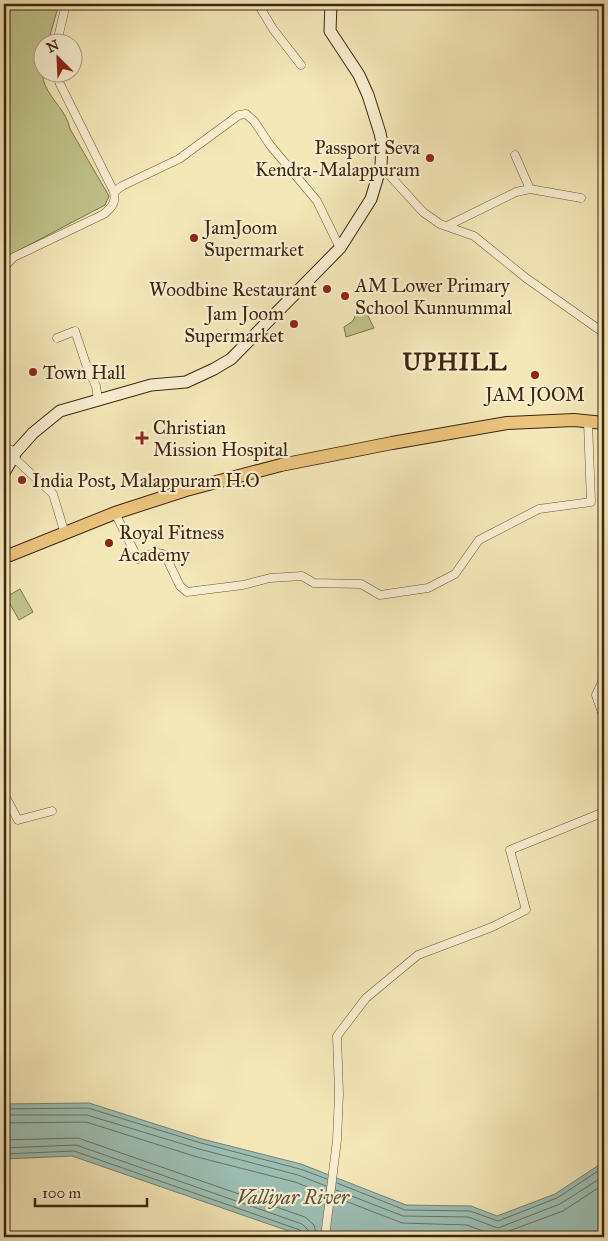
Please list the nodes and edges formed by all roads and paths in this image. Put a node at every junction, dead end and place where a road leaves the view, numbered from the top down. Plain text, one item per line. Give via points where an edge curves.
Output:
1 (66, 4) edge
2 (258, 4) edge
3 (331, 4) edge
4 (59, 32) edge
5 (302, 64) dead end
6 (59, 82) edge
7 (515, 155) dead end
8 (381, 166) junction
9 (530, 189) junction
10 (114, 192) junction
11 (581, 198) dead end
12 (447, 226) junction
13 (340, 248) junction
14 (4, 273) edge
15 (604, 333) edge
16 (58, 338) dead end
17 (98, 400) junction
18 (588, 422) junction
19 (604, 423) edge
20 (4, 447) edge
21 (15, 455) junction
22 (4, 473) edge
23 (115, 513) junction
24 (65, 534) junction
25 (10, 555) dead end
26 (604, 678) edge
27 (604, 718) edge
28 (4, 794) edge
29 (52, 811) dead end
30 (604, 812) edge
31 (325, 1237) edge

1 - 4 street
2 - 5 street via 273,29
3 - 8 main road via 330,32 359,75 368,95 382,143
6 - 10 street
7 - 9 street
8 - 12 street via 423,212
8 - 13 main road via 371,199
9 - 11 street
9 - 12 street via 516,192
10 - 13 street via 179,159 239,115 246,114 317,201
10 - 14 street via 114,205 104,214 14,258 5,266
12 - 15 street via 474,236 526,278
13 - 17 main road via 231,359 186,382 151,385
16 - 17 street via 75,330
17 - 21 main road via 60,411 33,433
18 - 19 highway
18 - 23 highway via 507,423 392,443 281,465
18 - 23 street via 591,502 539,509 478,540 455,574 428,588 380,595 361,584 314,583 302,576 188,592 180,586 162,553 138,559
20 - 21 street
21 - 22 main road
21 - 24 street via 53,494
23 - 24 highway
24 - 25 highway
26 - 27 street via 596,695
28 - 29 street via 18,820
30 - 31 street via 510,850 526,910 492,927 418,955 366,998 338,1036 337,1140

